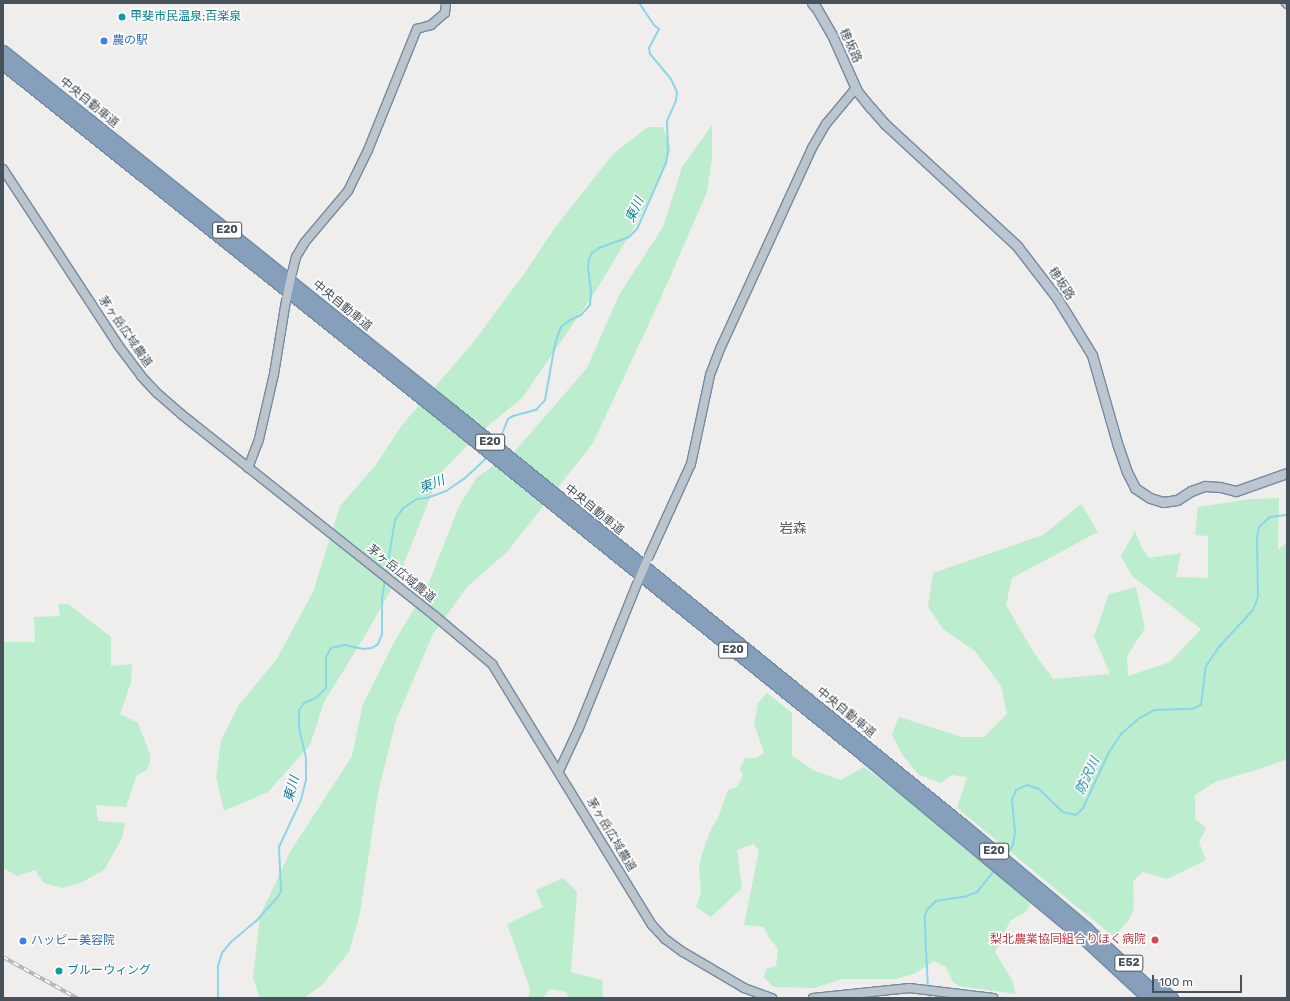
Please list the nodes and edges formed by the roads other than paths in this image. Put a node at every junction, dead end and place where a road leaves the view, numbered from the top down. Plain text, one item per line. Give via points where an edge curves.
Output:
1 (446, 3) edge
2 (812, 3) edge
3 (3, 51) edge
4 (3, 64) edge
5 (856, 88) junction
6 (3, 169) edge
7 (447, 412) junction
8 (248, 468) junction
9 (1287, 473) edge
10 (559, 771) junction
11 (1036, 893) junction
12 (1086, 928) junction
13 (772, 998) edge
14 (814, 998) edge
15 (993, 998) edge
16 (1148, 998) edge
17 (1160, 998) edge
18 (1172, 998) edge

1 - 8 street, bridge via 445,13 431,25 417,29 368,150 348,191 305,242 296,257 274,374 259,439
2 - 5 main road, 穂坂路 via 833,37
3 - 7 highway, 中央自動車道 / E20
4 - 7 highway, 中央自動車道 / E20
5 - 9 main road, 穂坂路 via 885,124 1003,231 1041,276 1083,338 1092,356 1126,472 1135,488 1150,498 1163,502 1177,500 1190,491 1205,486 1236,491
5 - 10 street, bridge via 826,124 812,148 720,349 710,375 691,464 649,556
6 - 8 street, 茅ヶ岳広域農道 via 140,376 156,393
7 - 11 highway, 中央自動車道 / E20
8 - 10 street, 茅ヶ岳広域農道 via 492,664
10 - 13 street, 茅ヶ岳広域農道 via 658,932 672,945 744,988
11 - 12 highway, 中央自動車道 / E20
11 - 16 highway, 中央自動車道 / E20
12 - 17 highway, 中央自動車道 / E20
12 - 18 highway, E52
14 - 15 street via 909,988

